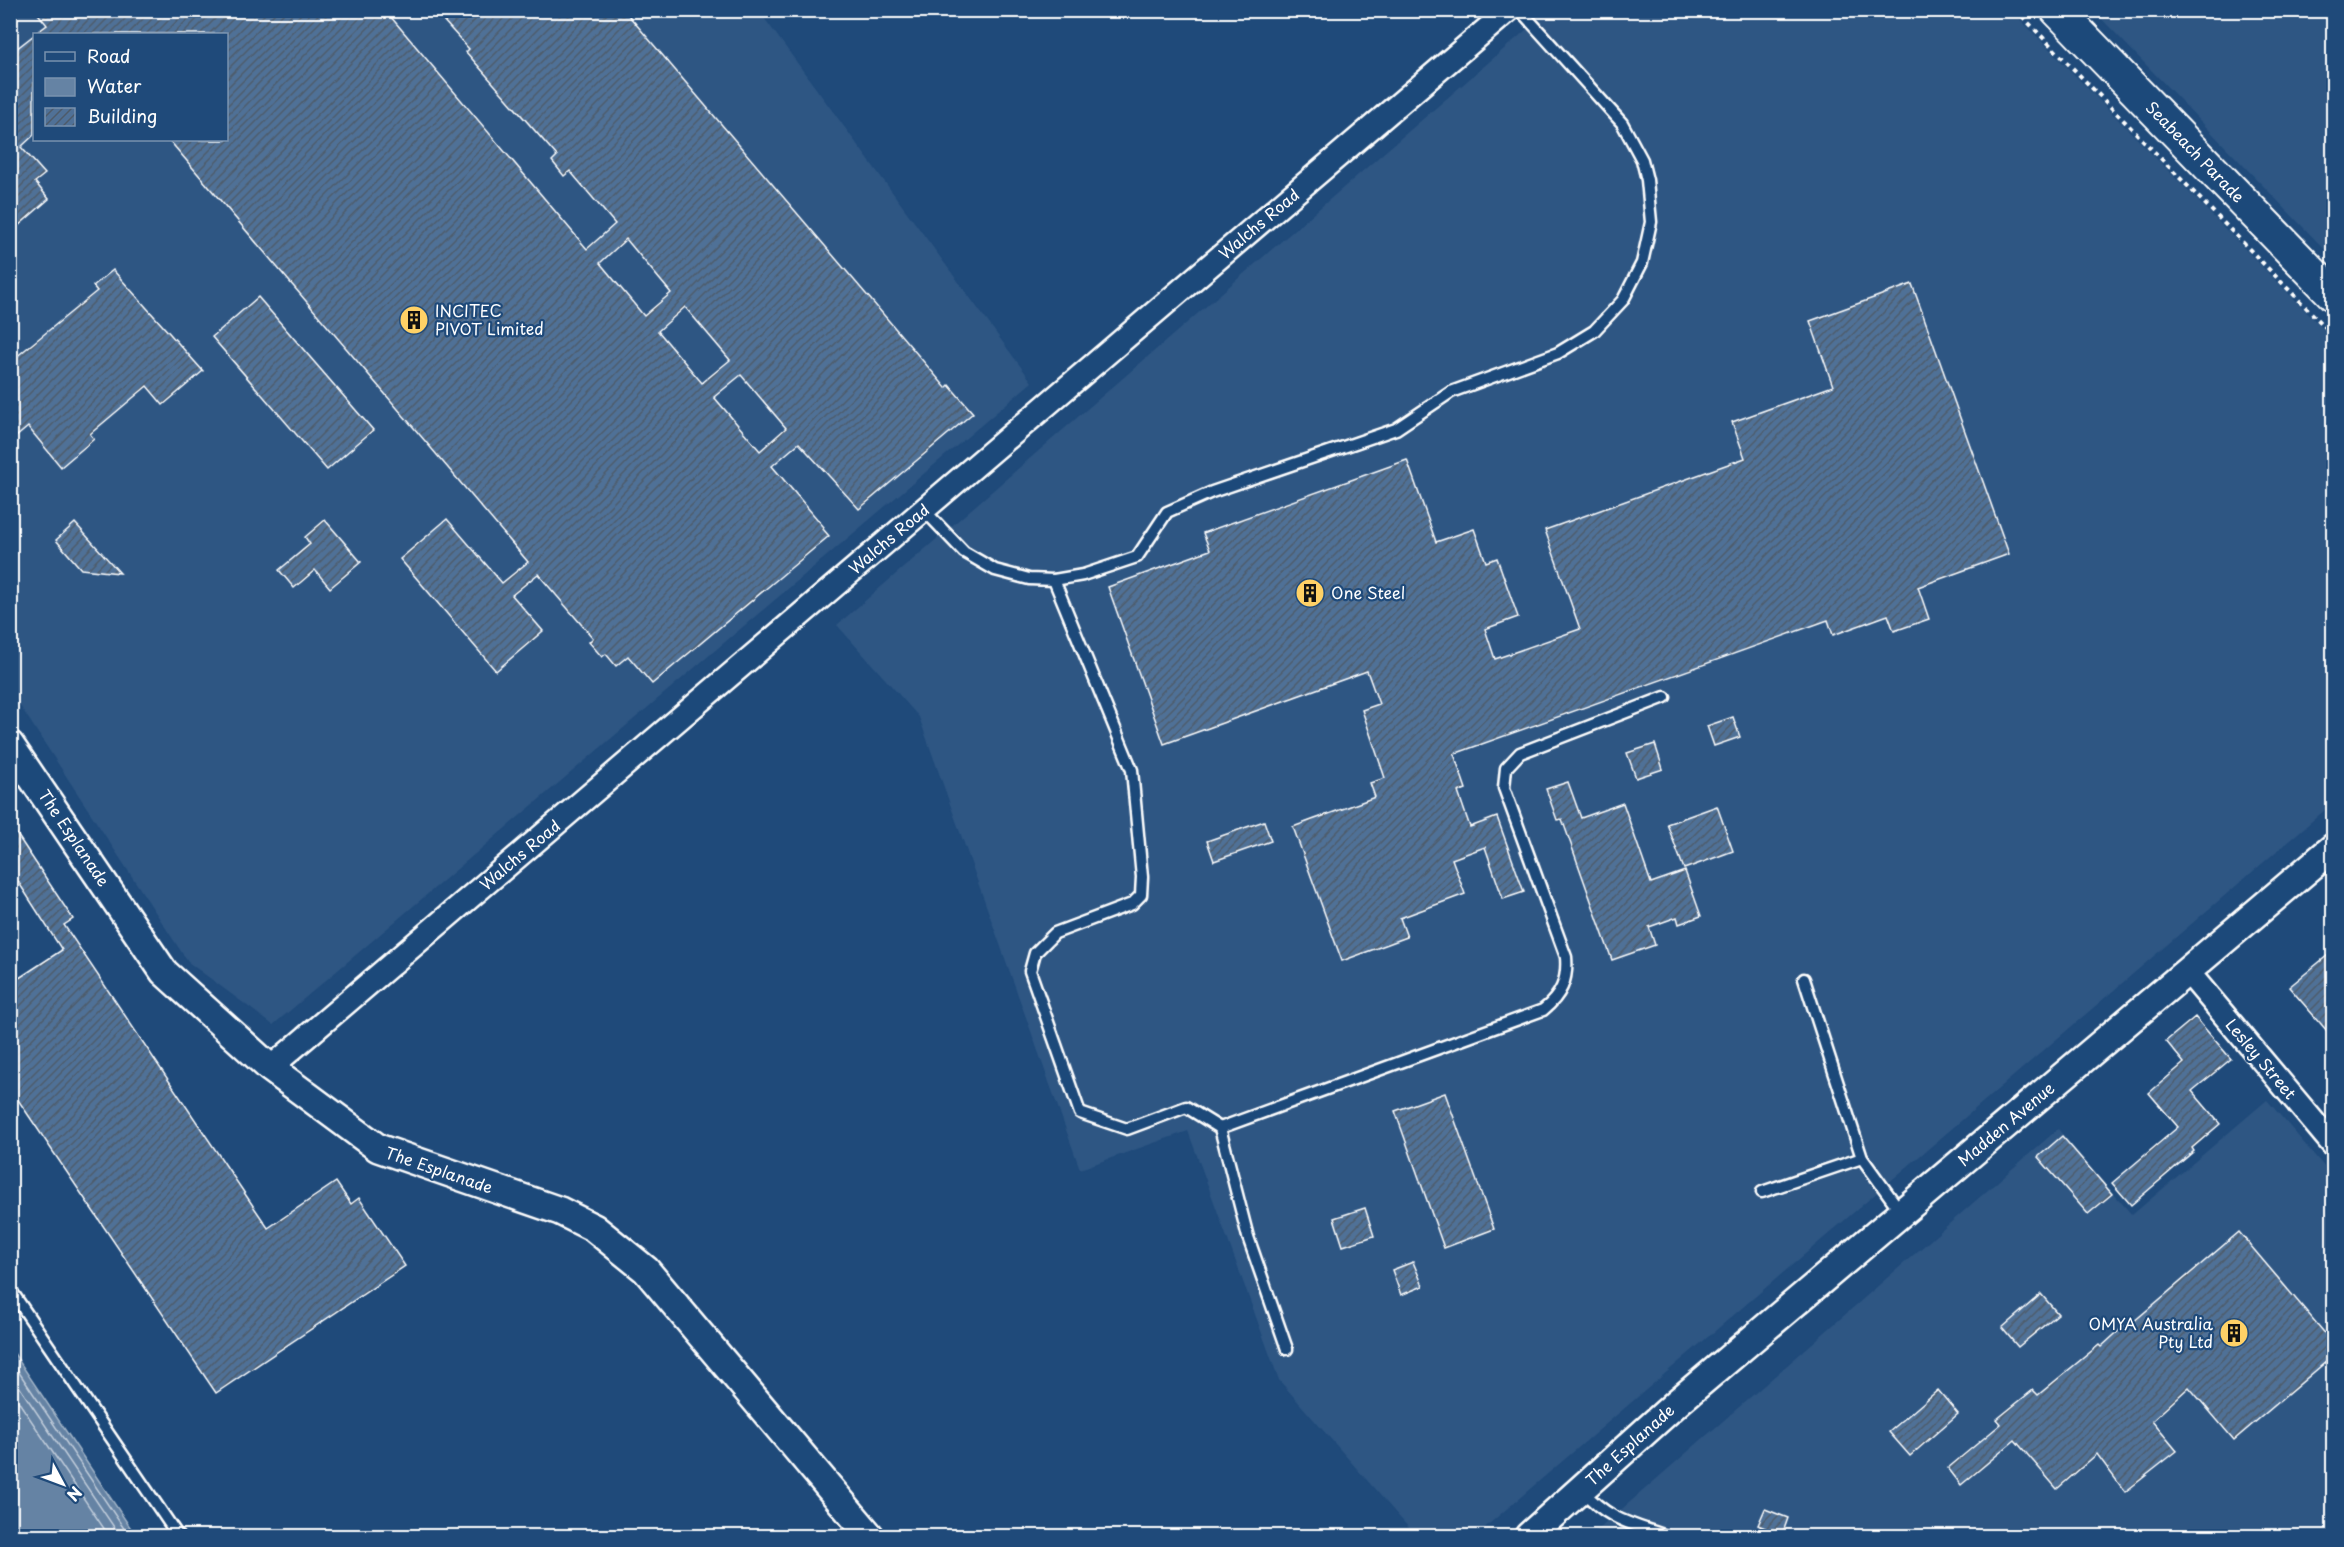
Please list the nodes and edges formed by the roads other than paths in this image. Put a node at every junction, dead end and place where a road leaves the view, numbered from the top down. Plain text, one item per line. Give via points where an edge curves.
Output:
1 (1509, 10) edge
2 (1520, 10) edge
3 (2057, 10) edge
4 (2334, 295) edge
5 (924, 510) junction
6 (1054, 580) junction
7 (1665, 697) dead end
8 (10, 745) edge
9 (2334, 847) edge
10 (2188, 972) junction
11 (1804, 979) dead end
12 (270, 1068) junction
13 (1220, 1128) junction
14 (2334, 1146) edge
15 (1862, 1158) junction
16 (1762, 1192) dead end
17 (1902, 1213) junction
18 (10, 1289) edge
19 (1287, 1349) dead end
20 (1679, 1401) joint
21 (1581, 1489) junction
22 (178, 1536) edge
23 (870, 1536) edge
24 (1529, 1536) edge
25 (1666, 1536) edge

1 - 5 street, Walchs Road
2 - 6 lane via 1622,123 1642,160 1650,201 1648,242 1634,282 1609,317 1567,348 1451,392 1396,429 1212,492 1167,512 1137,557
3 - 4 main road, Seabeach Parade
5 - 6 lane via 951,540 979,562 1012,576
5 - 12 street, Walchs Road
6 - 13 lane via 1131,770 1141,895 1132,904 1055,933 1035,953 1030,971 1080,1113 1127,1128 1186,1107
7 - 13 lane via 1520,753 1506,768 1504,788 1566,957 1563,987 1551,1004
8 - 12 street, The Esplanade via 164,972
9 - 10 street, Madden Avenue
10 - 14 street, Lesley Street
10 - 17 street, Madden Avenue
11 - 15 lane
12 - 23 street, The Esplanade via 378,1148 560,1210 628,1252
13 - 19 lane via 1248,1237
15 - 16 lane
15 - 17 lane
17 - 20 street, Madden Avenue
18 - 22 lane
20 - 21 street, The Esplanade
21 - 24 street, The Esplanade
21 - 25 lane, The Esplanade via 1599,1509 1614,1518

